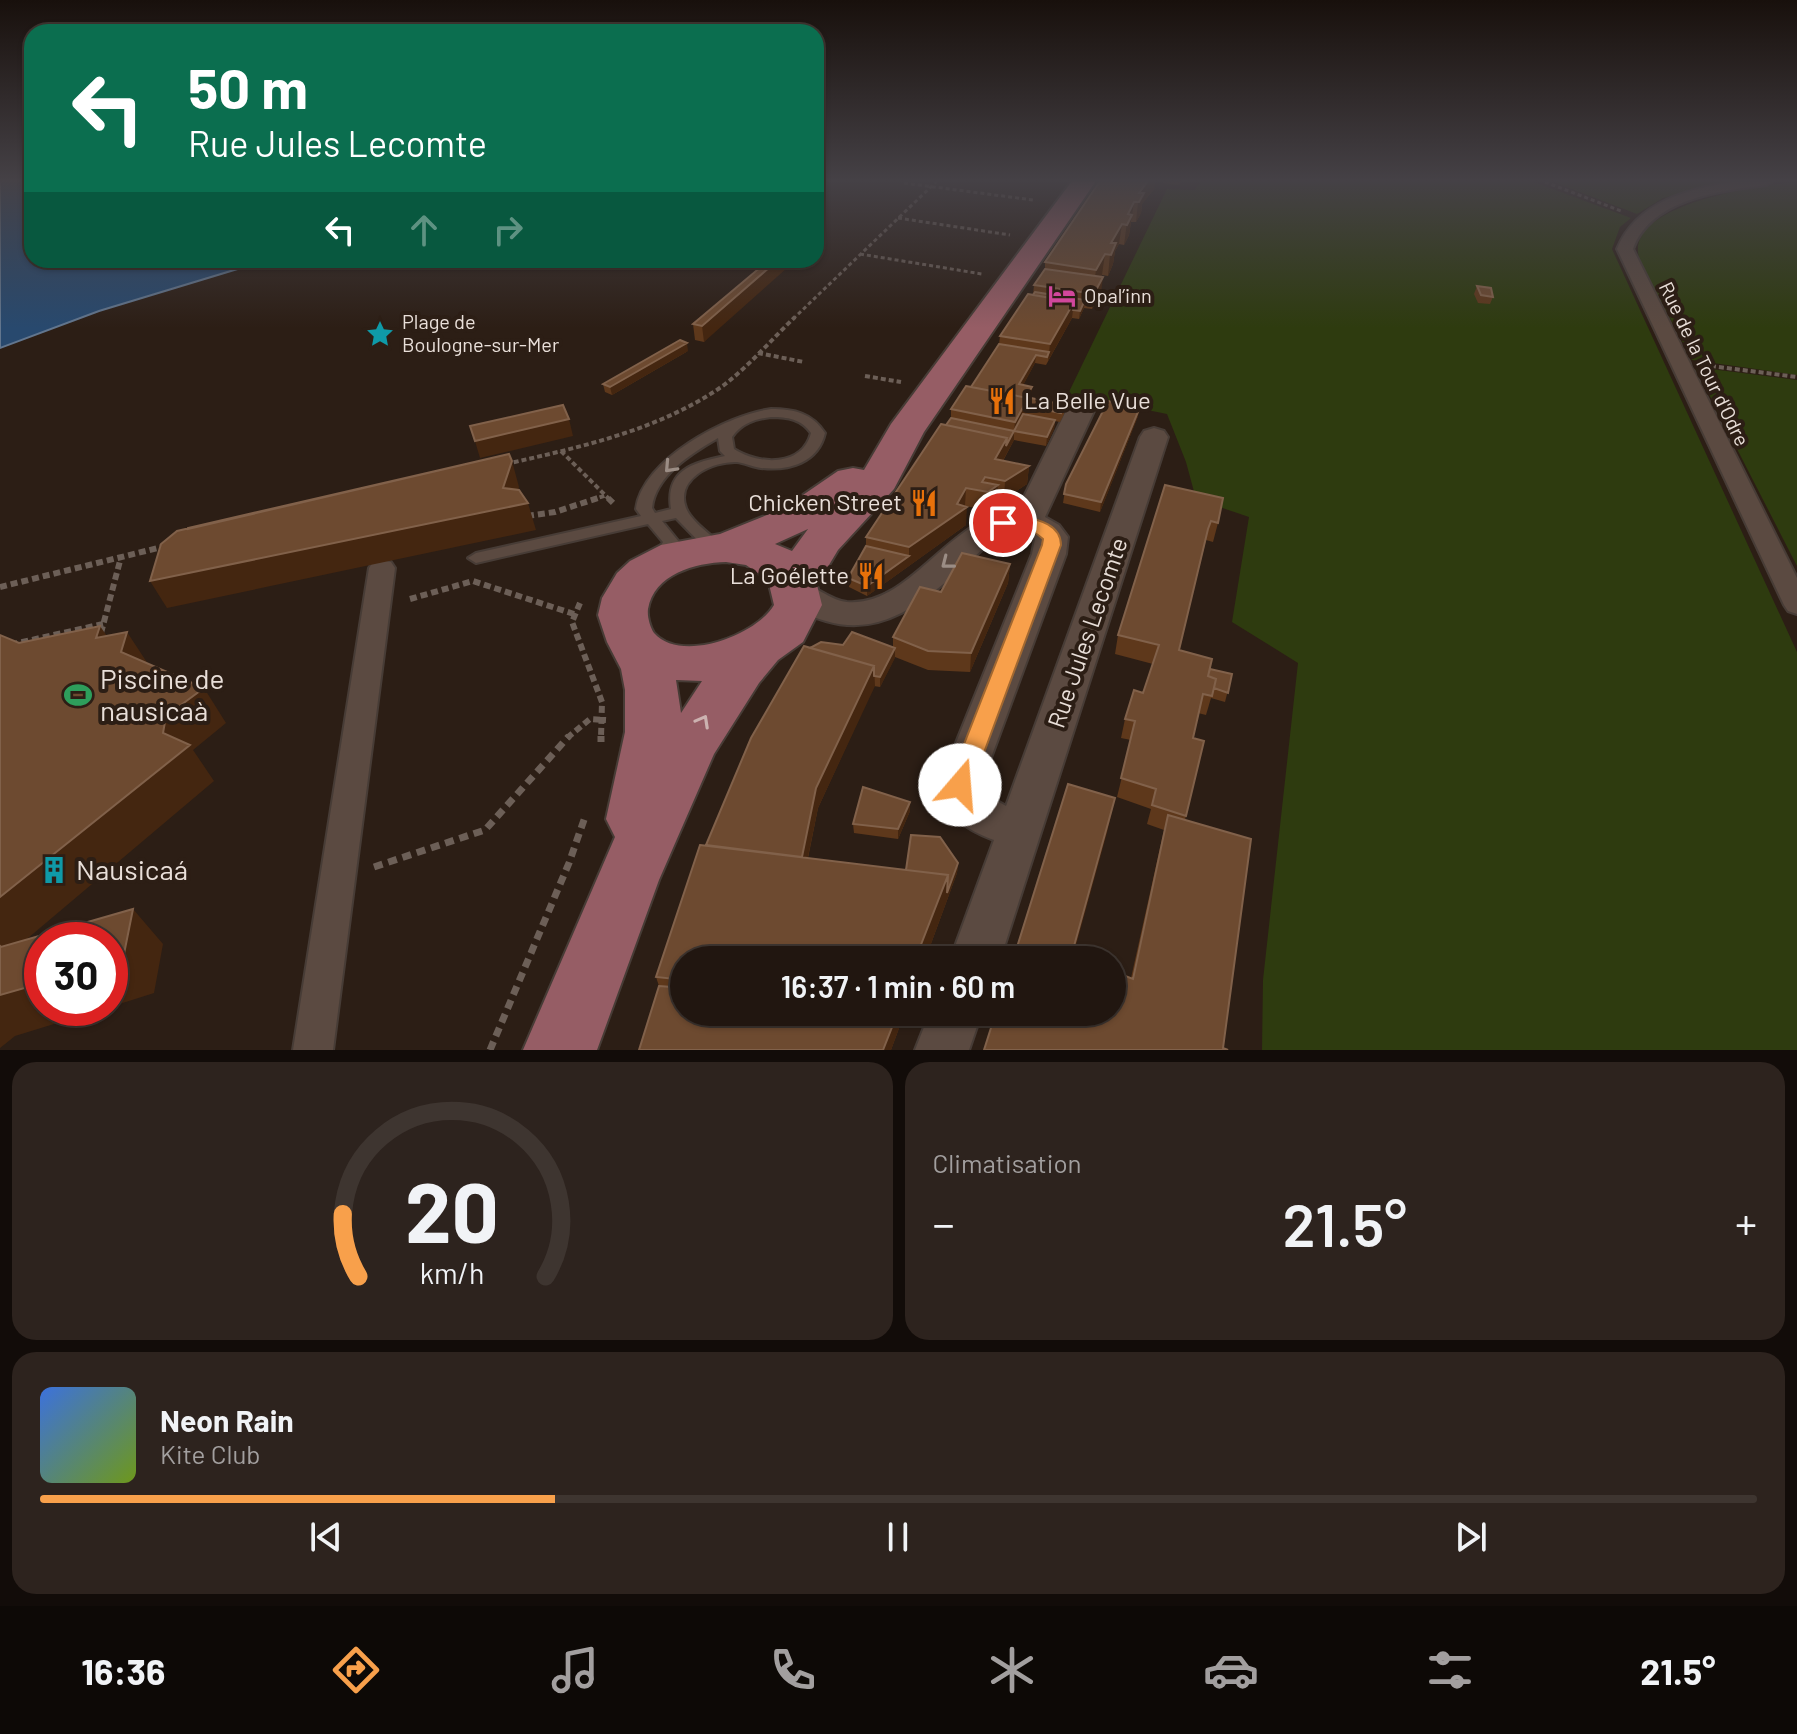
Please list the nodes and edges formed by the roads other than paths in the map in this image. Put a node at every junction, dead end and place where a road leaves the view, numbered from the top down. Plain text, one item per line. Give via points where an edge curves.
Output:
1 (1050, 230) edge
2 (1634, 230) edge
3 (1081, 409) dead end
4 (734, 425) junction
5 (905, 432) junction
6 (1154, 437) dead end
7 (736, 458) junction
8 (679, 512) junction
9 (652, 519) junction
10 (1027, 522) junction
11 (721, 548) junction
12 (476, 558) dead end
13 (382, 568) dead end
14 (652, 568) junction
15 (796, 588) junction
16 (1797, 605) edge
17 (638, 646) junction
18 (759, 649) junction
19 (1021, 830) junction
20 (621, 892) junction
21 (980, 946) edge
22 (951, 1026) edge
23 (313, 1050) edge
24 (560, 1050) edge
25 (942, 1050) edge

1 - 5 main road
2 - 16 street, Rue de la Tour d'Odre via 1625,254
3 - 10 street
4 - 7 lane via 724,442
4 - 7 lane via 779,413 802,418 818,433 815,447 792,461 758,464
4 -> 9 lane via 692,445 646,493 643,504
5 - 11 main road via 824,502 787,523
5 - 15 main road via 879,480 821,542
6 - 19 street, Rue Jules Lecomte
7 - 8 lane via 704,463 686,475 676,492
8 - 9 lane
8 - 11 lane
9 - 12 lane
9 - 14 lane via 671,542
10 -> 15 street via 995,527 912,591 872,612 834,611
10 - 19 street via 1047,531 1052,545 960,785 967,805 978,814
11 - 14 main road via 678,555
11 - 15 main road via 769,558 785,569
13 - 23 street
14 - 17 main road via 631,589 624,606 624,625
15 - 18 main road via 789,622
17 - 18 main road via 694,665 723,662
17 - 20 main road via 653,685 654,714
20 -> 18 main road via 708,712
19 - 21 street, Rue Jules Lecomte
20 - 24 main road
22 - 25 street

